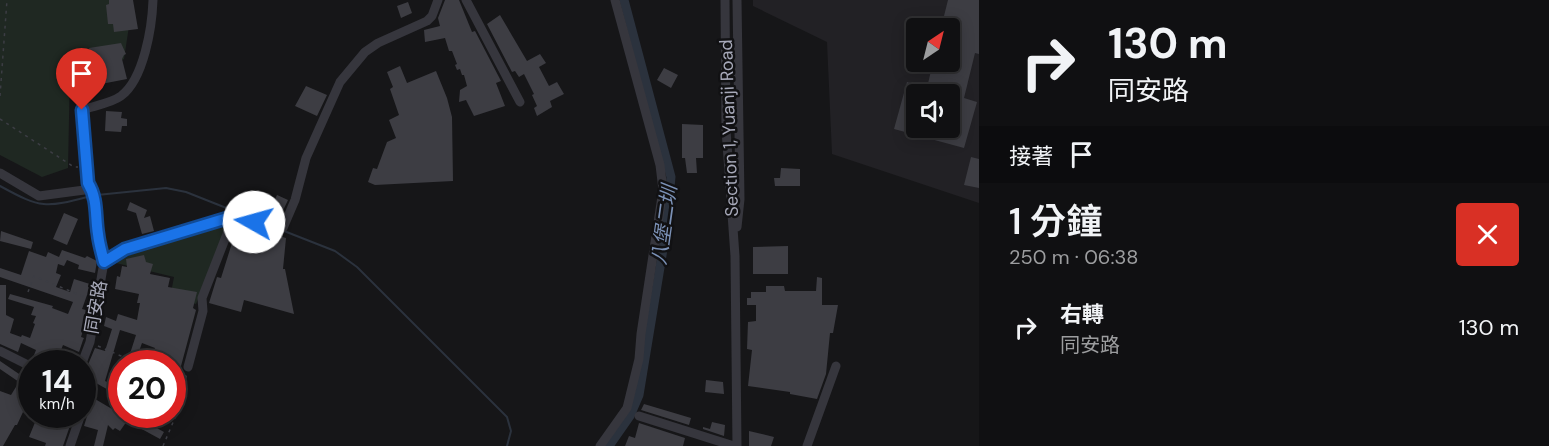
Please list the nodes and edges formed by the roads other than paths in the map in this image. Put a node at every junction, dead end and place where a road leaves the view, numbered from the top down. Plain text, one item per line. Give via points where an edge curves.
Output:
1 (153, 0) edge
2 (438, 0) edge
3 (466, 0) edge
4 (615, 0) edge
5 (725, 0) edge
6 (737, 0) edge
7 (520, 102) dead end
8 (0, 173) edge
9 (92, 189) junction
10 (234, 216) junction
11 (735, 256) junction
12 (104, 262) junction
13 (87, 350) edge
14 (0, 351) edge
15 (18, 360) edge
16 (188, 366) dead end
17 (837, 366) dead end
18 (639, 417) dead end
19 (76, 428) edge
20 (70, 446) edge
21 (600, 446) edge
22 (735, 446) edge
23 (807, 446) edge

1 - 9 street, 同安路 via 142,64 133,83 121,97 82,110 88,183
2 - 10 street via 427,21 365,52 340,82 306,158 283,228 273,229
3 - 7 street
4 - 21 street via 660,165 663,190 639,359 627,408
5 - 11 street, Section 1, Yuanji Road via 726,130
6 - 11 street, Section 1, Yuanji Road via 740,199
8 - 9 street via 39,196
9 - 12 street, 同安路
10 - 12 street via 125,249
10 - 16 street via 202,298 203,312
11 - 22 street, Section 1, Yuanji Road
12 - 13 street, 同安路
14 - 15 street
17 - 23 street
18 - 22 street
19 - 20 street

